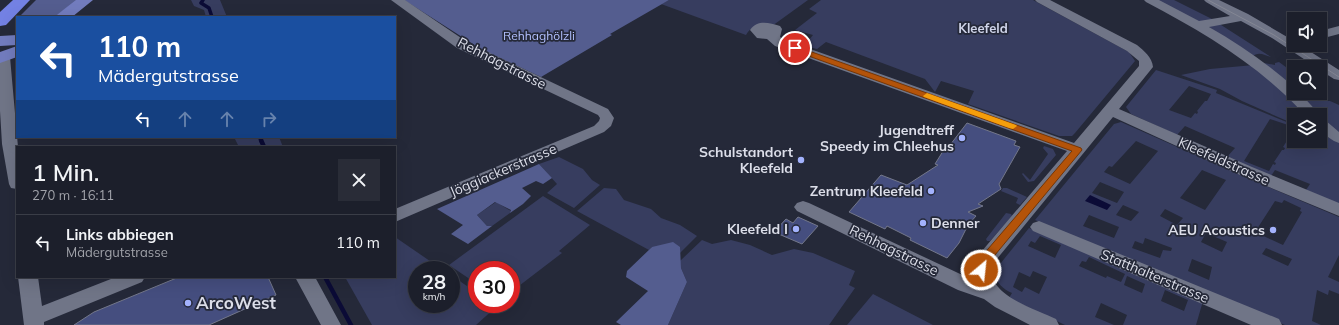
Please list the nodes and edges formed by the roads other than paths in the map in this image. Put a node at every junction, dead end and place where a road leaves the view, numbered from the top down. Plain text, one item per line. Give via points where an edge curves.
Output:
1 (86, 0) edge
2 (397, 0) edge
3 (1040, 0) edge
4 (1150, 0) edge
5 (1210, 0) edge
6 (63, 16) edge
7 (1244, 17) junction
8 (1197, 25) junction
9 (1339, 30) edge
10 (1327, 33) edge
11 (773, 36) dead end
12 (1287, 40) edge
13 (16, 41) edge
14 (5, 52) edge
15 (1305, 52) edge
16 (1339, 76) edge
17 (1307, 108) edge
18 (1110, 110) junction
19 (607, 120) joint
20 (1327, 130) edge
21 (1339, 138) edge
22 (1078, 150) junction
23 (16, 178) edge
24 (803, 207) dead end
25 (1339, 210) edge
26 (396, 216) edge
27 (1039, 227) dead end
28 (28, 278) edge
29 (133, 278) edge
30 (306, 278) edge
31 (991, 294) junction
32 (33, 321) edge
33 (331, 325) edge
34 (1049, 325) edge
35 (1272, 325) edge

1 - 6 main road
2 - 19 street, Rehhagstrasse via 462,45 603,112 607,115
3 - 18 street via 1132,48 1145,60 1146,67
4 - 8 street
5 - 7 street
7 - 8 street
7 - 12 street
8 - 17 street via 1261,67
9 - 10 street
11 - 22 street via 780,43
13 - 14 main road
14 - 23 street via 9,133
15 - 16 street
18 - 22 street
18 - 25 street, Kleefeldstrasse
19 - 26 street, Jöggiackerstrasse via 602,128
20 - 21 street
22 - 31 street via 983,263 982,275
24 - 31 street, Rehhagstrasse via 965,285
27 - 35 street, Statthalterstrasse
28 - 32 street
29 - 32 street
30 - 33 street
31 - 34 street, Rehhagstrasse via 1007,305

